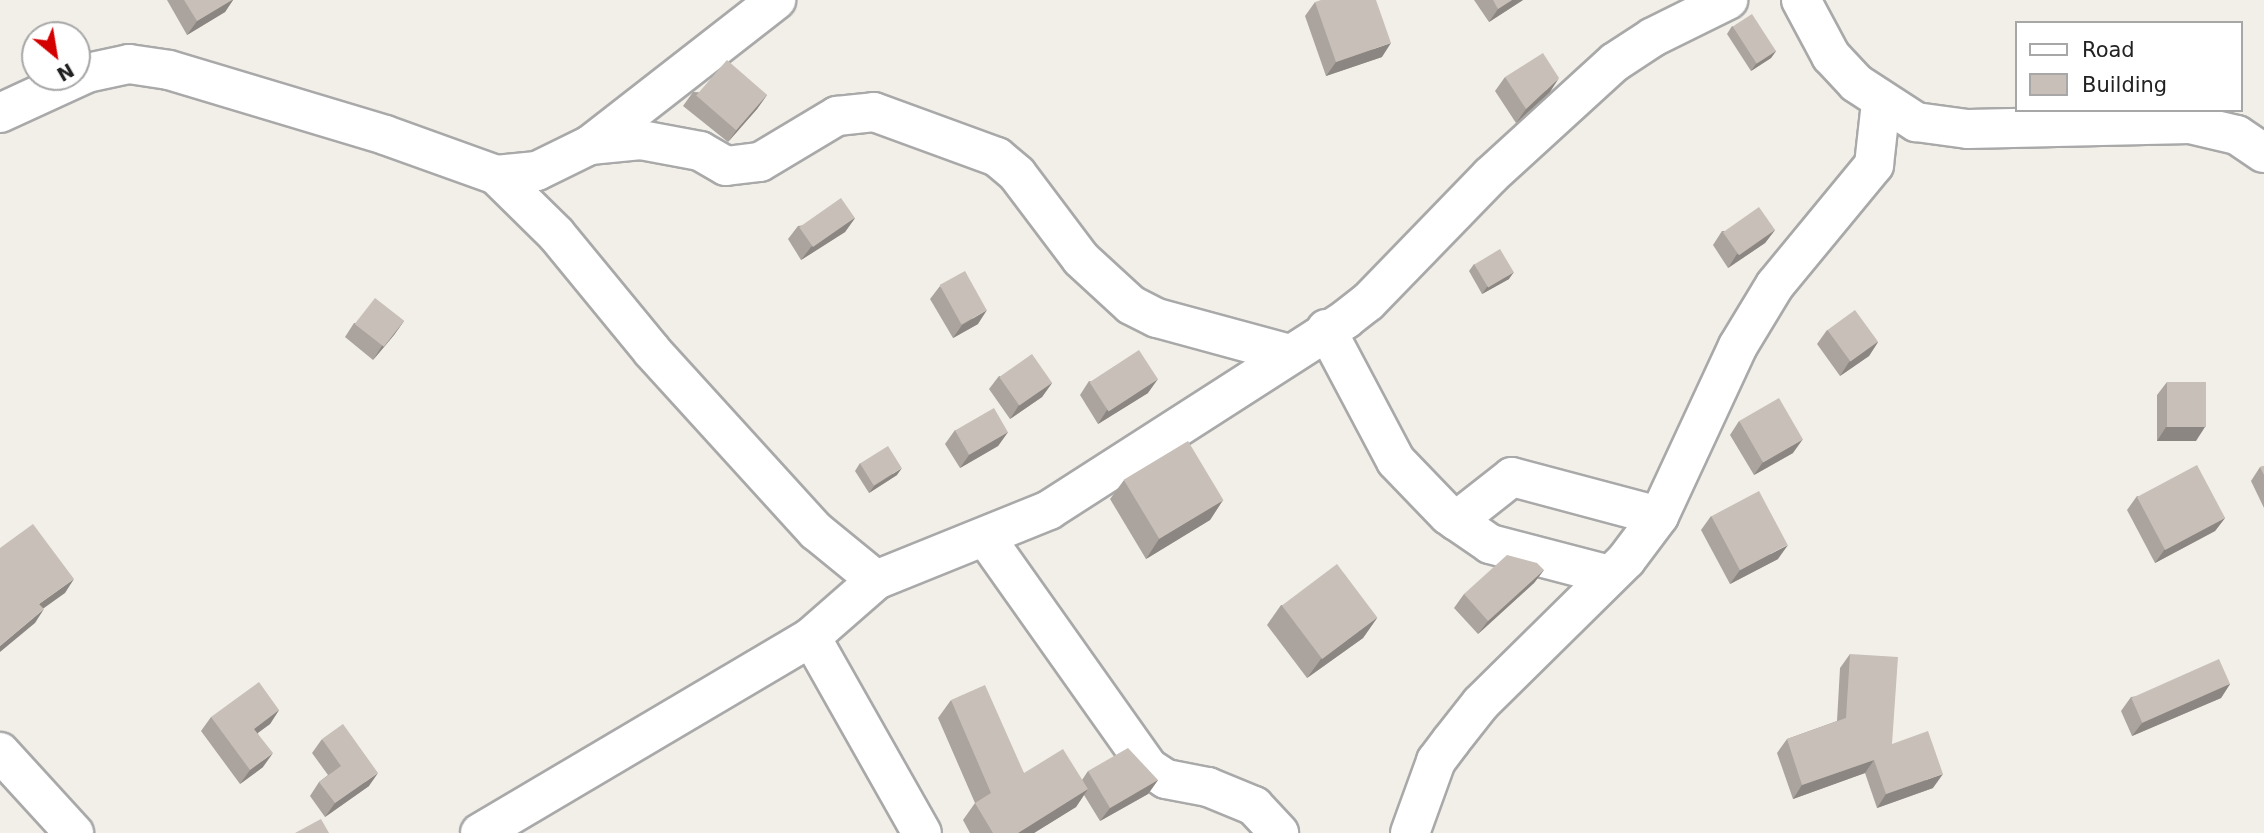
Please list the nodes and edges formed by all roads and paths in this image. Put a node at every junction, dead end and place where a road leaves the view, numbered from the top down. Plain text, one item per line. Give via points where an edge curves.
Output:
1 (776, 0) edge
2 (1728, 0) edge
3 (1801, 0) edge
4 (1881, 103) junction
5 (0, 113) edge
6 (590, 145) junction
7 (2264, 153) edge
8 (496, 175) junction
9 (1326, 329) junction
10 (1286, 353) junction
11 (1659, 516) junction
12 (1456, 522) junction
13 (986, 538) junction
14 (1609, 575) junction
15 (876, 580) junction
16 (811, 637) junction
17 (0, 752) edge
18 (74, 833) edge
19 (480, 833) edge
20 (922, 833) edge
21 (1279, 833) edge
22 (1410, 833) edge

1 - 6 street
2 - 9 street via 1653,37 1615,62 1490,176 1368,302
3 - 4 street via 1831,56
4 - 7 street via 1916,121 1968,129 2190,124 2237,135
4 - 11 street via 1874,165 1775,285 1738,346
5 - 8 street via 87,73 129,64 169,70 385,135
6 - 8 street via 537,171
6 - 10 street via 641,140 700,151 726,166 760,162 837,116 874,112 997,157 1017,174 1082,259 1131,305 1157,318
8 - 15 street via 556,234 652,351 807,521
9 - 10 street
9 - 12 street via 1396,461
10 - 13 street via 1049,510
11 - 12 street via 1512,477
11 - 14 street
12 - 14 street via 1490,544
13 - 15 street
13 - 21 street via 1149,768 1166,779 1208,787 1254,806
14 - 22 street via 1481,703 1451,741 1436,761
15 - 16 street
16 - 19 street
16 - 20 street
17 - 18 street

